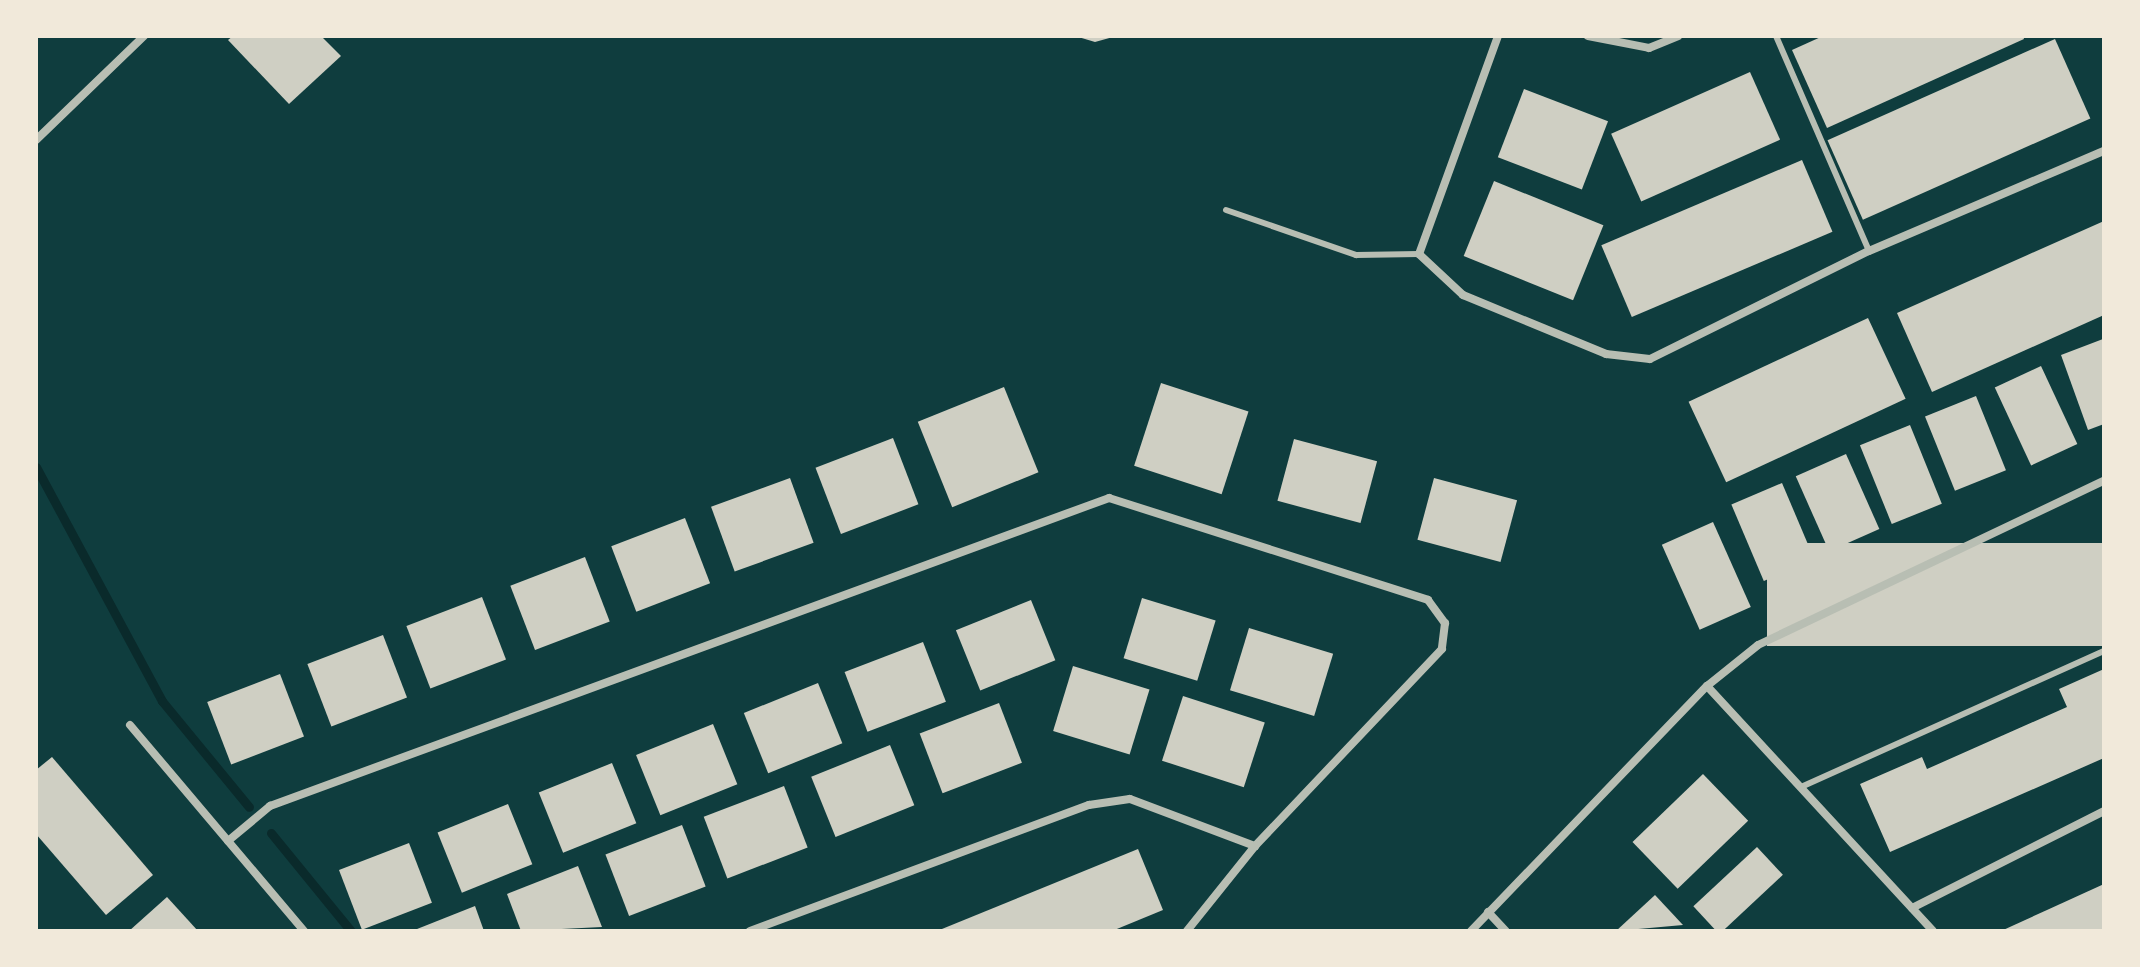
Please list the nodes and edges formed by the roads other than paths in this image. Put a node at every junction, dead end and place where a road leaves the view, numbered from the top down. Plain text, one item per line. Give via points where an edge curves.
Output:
1 (144, 36) edge
2 (1498, 36) edge
3 (1588, 36) edge
4 (1678, 36) edge
5 (1776, 36) edge
6 (36, 140) edge
7 (2104, 151) edge
8 (1226, 210) dead end
9 (1869, 251) junction
10 (1419, 254) junction
11 (2104, 481) edge
12 (2104, 651) edge
13 (1707, 686) junction
14 (130, 725) dead end
15 (1801, 787) junction
16 (2104, 811) edge
17 (228, 841) junction
18 (1255, 846) junction
19 (1912, 908) junction
20 (1488, 912) junction
21 (780, 920) junction
22 (304, 931) edge
23 (750, 931) edge
24 (783, 931) edge
25 (1187, 931) edge
26 (1471, 931) edge
27 (1506, 931) edge
28 (1933, 931) edge

1 - 6 street
2 - 10 street
3 - 4 street via 1649,48
5 - 9 lane
7 - 9 street
8 - 10 lane via 1356,255
9 - 10 street via 1650,359 1606,354 1463,295
11 - 13 street via 1758,645
12 - 15 lane
13 - 15 street
13 - 20 street
14 - 17 street
15 - 19 street
16 - 19 street
17 - 18 street via 270,806 1084,502 1135,505 1428,600 1445,623 1442,649
17 - 22 street
18 - 21 street via 1130,799 1089,805
18 - 25 street
19 - 28 street
20 - 26 street
20 - 27 street
21 - 23 street
21 - 24 lane

